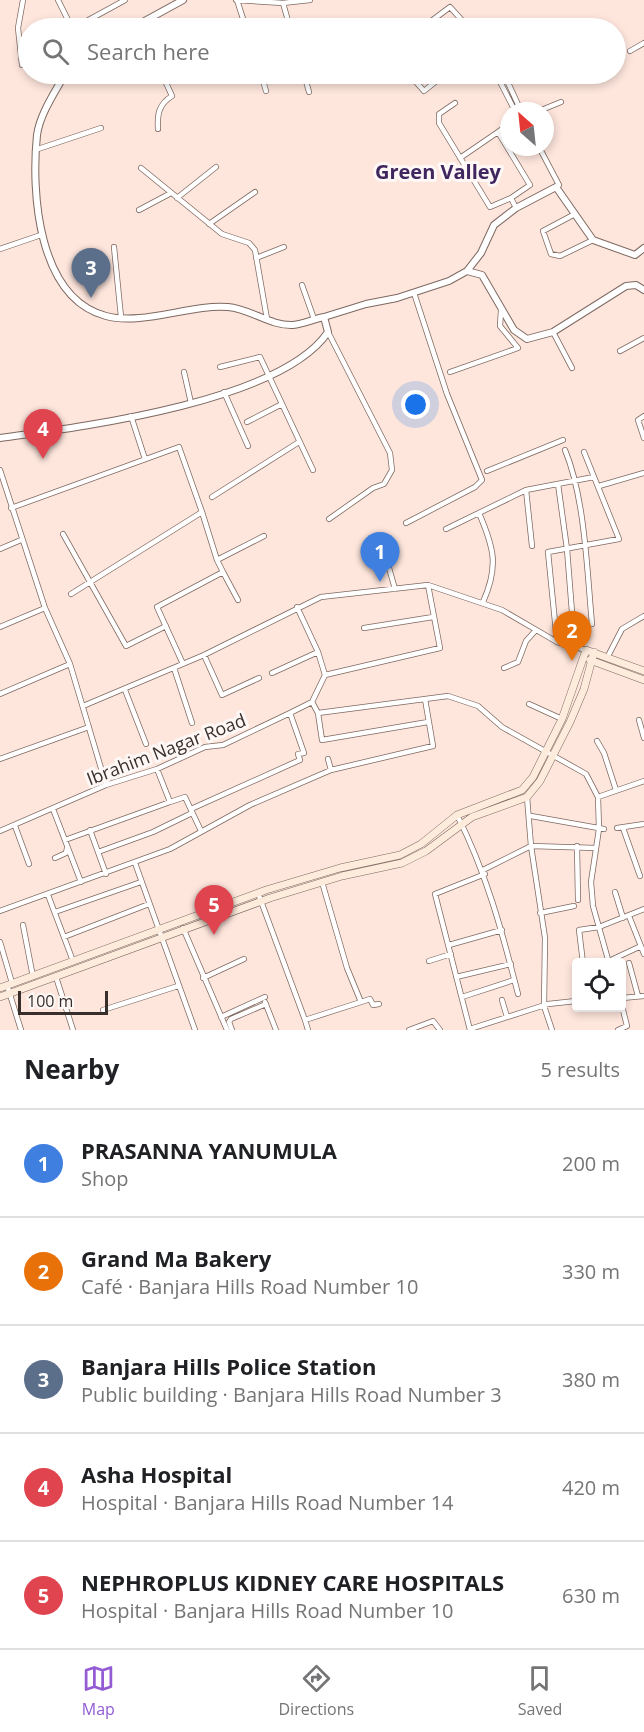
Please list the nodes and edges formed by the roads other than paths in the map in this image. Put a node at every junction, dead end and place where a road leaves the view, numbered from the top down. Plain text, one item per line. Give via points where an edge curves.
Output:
1 (23, 0) edge
2 (58, 0) edge
3 (112, 0) edge
4 (125, 0) edge
5 (183, 0) edge
6 (236, 0) edge
7 (310, 0) edge
8 (283, 3) junction
9 (116, 6) junction
10 (20, 18) edge
11 (68, 18) edge
12 (93, 18) edge
13 (154, 18) edge
14 (242, 18) edge
15 (287, 18) edge
16 (435, 18) edge
17 (460, 18) edge
18 (644, 43) edge
19 (630, 51) dead end
20 (59, 84) edge
21 (167, 84) edge
22 (264, 84) edge
23 (307, 84) edge
24 (418, 84) edge
25 (433, 84) edge
26 (501, 84) edge
27 (509, 84) edge
28 (266, 91) dead end
29 (309, 92) dead end
30 (510, 102) edge
31 (517, 102) edge
32 (561, 102) dead end
33 (454, 103) dead end
34 (554, 105) edge
35 (101, 128) dead end
36 (158, 129) dead end
37 (498, 132) joint
38 (38, 149) junction
39 (544, 156) edge
40 (460, 158) junction
41 (216, 167) dead end
42 (141, 168) dead end
43 (559, 185) dead end
44 (255, 192) dead end
45 (171, 193) junction
46 (177, 198) junction
47 (511, 198) junction
48 (516, 208) junction
49 (139, 210) dead end
50 (575, 214) junction
51 (209, 224) junction
52 (41, 235) junction
53 (593, 240) junction
54 (114, 247) dead end
55 (284, 247) dead end
56 (644, 248) edge
57 (0, 249) edge
58 (256, 258) junction
59 (467, 271) junction
60 (302, 285) dead end
61 (644, 290) edge
62 (414, 293) junction
63 (501, 310) junction
64 (121, 317) junction
65 (324, 317) junction
66 (267, 319) junction
67 (314, 319) junction
68 (328, 332) junction
69 (553, 332) junction
70 (644, 338) edge
71 (620, 351) dead end
72 (220, 367) dead end
73 (572, 368) dead end
74 (184, 372) dead end
75 (450, 372) dead end
76 (270, 378) junction
77 (224, 392) junction
78 (191, 403) junction
79 (282, 404) junction
80 (130, 416) junction
81 (644, 416) edge
82 (247, 422) dead end
83 (0, 438) edge
84 (644, 438) edge
85 (563, 440) dead end
86 (299, 442) junction
87 (248, 446) dead end
88 (565, 450) dead end
89 (584, 452) dead end
90 (145, 459) junction
91 (0, 470) edge
92 (313, 470) dead end
93 (488, 471) dead end
94 (644, 473) edge
95 (594, 477) junction
96 (575, 481) junction
97 (558, 484) junction
98 (599, 486) junction
99 (526, 490) junction
100 (212, 497) dead end
101 (11, 508) junction
102 (202, 512) junction
103 (479, 513) junction
104 (329, 519) dead end
105 (406, 524) dead end
106 (446, 530) dead end
107 (63, 534) dead end
108 (264, 536) dead end
109 (21, 540) junction
110 (532, 546) dead end
111 (585, 546) junction
112 (0, 549) edge
113 (567, 549) junction
114 (217, 561) junction
115 (389, 568) dead end
116 (223, 572) junction
117 (90, 581) junction
118 (428, 585) junction
119 (395, 589) junction
120 (71, 594) dead end
121 (238, 600) dead end
122 (483, 602) junction
123 (297, 607) junction
124 (45, 608) junction
125 (433, 616) junction
126 (644, 616) edge
127 (573, 625) junction
128 (166, 626) junction
129 (0, 627) edge
130 (364, 628) dead end
131 (536, 630) junction
132 (557, 642) junction
133 (564, 645) junction
134 (318, 652) junction
135 (594, 652) junction
136 (585, 654) junction
137 (204, 655) junction
138 (608, 656) junction
139 (592, 660) junction
140 (70, 664) junction
141 (183, 664) junction
142 (174, 668) junction
143 (504, 668) dead end
144 (644, 671) edge
145 (272, 673) dead end
146 (325, 675) junction
147 (259, 678) dead end
148 (644, 680) edge
149 (125, 690) junction
150 (0, 694) edge
151 (425, 699) junction
152 (312, 702) junction
153 (529, 704) dead end
154 (83, 706) junction
155 (290, 713) junction
156 (318, 713) junction
157 (562, 719) junction
158 (639, 720) dead end
159 (428, 722) junction
160 (570, 722) junction
161 (192, 723) dead end
162 (89, 727) junction
163 (644, 738) edge
164 (597, 741) dead end
165 (146, 744) dead end
166 (546, 752) junction
167 (553, 756) junction
168 (0, 759) edge
169 (328, 759) dead end
170 (157, 769) junction
171 (331, 770) junction
172 (644, 781) edge
173 (106, 785) junction
174 (616, 790) junction
175 (527, 797) junction
176 (598, 797) junction
177 (170, 802) junction
178 (51, 810) junction
179 (192, 811) junction
180 (457, 815) junction
181 (531, 816) junction
182 (461, 823) junction
183 (644, 824) edge
184 (15, 826) junction
185 (601, 829) junction
186 (90, 830) junction
187 (0, 831) edge
188 (201, 831) junction
189 (64, 840) junction
190 (531, 846) junction
191 (577, 846) junction
192 (596, 848) junction
193 (98, 852) junction
194 (55, 858) dead end
195 (135, 863) junction
196 (29, 864) dead end
197 (484, 872) junction
198 (105, 874) junction
199 (319, 874) junction
200 (640, 876) dead end
201 (81, 882) junction
202 (141, 882) junction
203 (322, 882) junction
204 (615, 892) dead end
205 (48, 895) junction
206 (259, 897) junction
207 (578, 900) dead end
208 (149, 904) junction
209 (574, 906) dead end
210 (644, 909) edge
211 (0, 911) edge
212 (55, 912) junction
213 (540, 913) junction
214 (629, 916) junction
215 (623, 918) junction
216 (23, 925) dead end
217 (599, 927) junction
218 (183, 928) junction
219 (502, 930) junction
220 (158, 933) junction
221 (64, 937) junction
222 (0, 942) edge
223 (449, 945) junction
224 (642, 946) junction
225 (451, 954) junction
226 (644, 954) edge
227 (582, 958) edge
228 (608, 958) edge
229 (617, 958) edge
230 (244, 959) dead end
231 (429, 960) dead end
232 (73, 961) junction
233 (629, 963) dead end
234 (511, 964) junction
235 (33, 977) junction
236 (56, 977) junction
237 (456, 977) junction
238 (203, 978) junction
239 (514, 980) junction
240 (6, 985) edge
241 (178, 986) junction
242 (10, 993) junction
243 (518, 994) dead end
244 (638, 996) junction
245 (644, 996) edge
246 (0, 997) edge
247 (462, 997) junction
248 (626, 997) edge
249 (502, 1000) dead end
250 (361, 1002) junction
251 (572, 1002) edge
252 (266, 1004) junction
253 (379, 1004) dead end
254 (544, 1006) junction
255 (103, 1010) dead end
256 (623, 1012) edge
257 (221, 1017) junction
258 (507, 1017) junction
259 (304, 1020) junction
260 (21, 1030) edge
261 (73, 1030) edge
262 (195, 1030) edge
263 (231, 1030) edge
264 (276, 1030) edge
265 (308, 1030) edge
266 (409, 1030) edge
267 (440, 1030) edge
268 (470, 1030) edge
269 (552, 1030) edge
270 (618, 1030) edge

1 - 10 street
2 - 11 street
3 - 9 street
4 - 9 street
5 - 13 street
6 - 8 street
6 - 14 street
7 - 8 street
8 - 15 street
9 - 12 street
16 - 17 street via 450,7
18 - 19 street
20 - 38 street via 37,134
21 - 36 street via 172,96 161,105
22 - 28 street
23 - 29 street
24 - 25 street via 424,91
26 - 30 street
27 - 31 street
32 - 34 street
33 - 40 street via 438,118
35 - 38 street
37 - 40 street
37 - 47 street via 530,185
38 - 52 street via 36,190
39 - 43 street
40 - 47 street via 490,207
41 - 46 street
42 - 45 street
44 - 51 street
45 - 46 street
45 - 49 street
46 - 51 street
47 - 48 street
48 - 50 street via 556,187
48 - 59 street via 494,225 481,254
50 - 53 street
50 - 53 street via 543,231 551,254 561,256
51 - 58 street via 222,234 249,243
52 - 57 street
52 - 64 street via 73,298 90,310
53 - 56 street via 635,255
54 - 64 street
55 - 58 street
58 - 66 street
59 - 62 street
59 - 63 street via 482,275
60 - 67 street
61 - 69 street via 636,285 626,286
62 - 65 street
62 - 105 street via 447,394 482,480 475,488
63 - 69 street via 514,330 527,339
63 - 75 street via 500,326 518,348
64 - 66 street via 226,307
65 - 67 street
65 - 68 street
66 - 67 street via 294,325
68 - 76 street via 319,345
68 - 104 street via 385,444 392,470 384,484
69 - 73 street
70 - 71 street
72 - 76 street via 260,357
74 - 78 street
76 - 77 street
76 - 79 street
77 - 78 street
77 - 87 street
78 - 80 street
79 - 82 street
79 - 86 street
80 - 83 street
80 - 90 street
81 - 84 street via 638,420
85 - 93 street
86 - 92 street
86 - 100 street
88 - 96 street
89 - 95 street
90 - 101 street
90 - 102 street via 178,447
91 - 101 street
94 - 98 street
95 - 96 street
95 - 98 street
96 - 97 street
96 - 111 street
97 - 99 street
97 - 113 street
98 - 111 street via 619,539
99 - 103 street
99 - 110 street
101 - 109 street
102 - 114 street
102 - 117 street
103 - 106 street
103 - 122 street via 494,560 493,576
107 - 117 street
108 - 114 street
109 - 112 street
109 - 124 street
111 - 113 street
111 - 127 street via 592,624
113 - 127 street
113 - 132 street via 548,552
114 - 116 street
115 - 119 street
116 - 121 street
116 - 128 street via 157,607
117 - 120 street
117 - 128 street via 126,646
118 - 119 street
118 - 122 street
118 - 125 street
119 - 123 street via 321,597
122 - 131 street
123 - 134 street
123 - 137 street
124 - 129 street
124 - 140 street
125 - 130 street
125 - 146 street via 440,648
126 - 138 street via 622,629
127 - 133 street
128 - 141 street
131 - 132 street
131 - 143 street via 526,641 518,662
132 - 133 street
133 - 136 street
134 - 145 street
134 - 146 street
135 - 136 main road
135 - 138 main road
135 - 139 main road
136 - 139 main road
136 - 157 main road
137 - 141 street
137 - 147 street via 222,695
138 - 144 main road
139 - 148 main road
139 - 160 main road
140 - 150 street
140 - 154 street
141 - 142 street
142 - 149 street
142 - 161 street
146 - 152 street
149 - 154 street
149 - 165 street
151 - 156 street
151 - 159 street
151 - 166 street via 447,696 478,706 502,728
152 - 155 street, Ibrahim Nagar Road
152 - 156 street
153 - 157 street
154 - 162 street
155 - 170 street, Ibrahim Nagar Road via 223,745 205,747
155 - 179 street via 304,753 298,754 300,760
156 - 159 street via 322,740
157 - 160 street
157 - 166 main road
158 - 163 street
159 - 171 street via 433,746
160 - 167 main road
162 - 168 street
162 - 173 street
164 - 174 street
166 - 167 street
166 - 180 main road via 522,790
167 - 175 main road
167 - 176 street via 586,774
169 - 171 street
170 - 173 street, Ibrahim Nagar Road
170 - 177 street
171 - 188 street
172 - 174 street
173 - 178 street, Ibrahim Nagar Road
174 - 176 street
175 - 181 street
175 - 182 main road
176 - 185 street
177 - 179 street via 185,797
177 - 186 street
178 - 184 street, Ibrahim Nagar Road
178 - 189 street
178 - 194 street via 68,852
179 - 188 street
179 - 193 street via 153,832
180 - 182 street
180 - 199 main road via 411,850
181 - 185 street
181 - 190 street
182 - 197 street
182 - 203 main road via 415,858
183 - 200 street via 620,828
184 - 187 street, Ibrahim Nagar Road
184 - 196 street
185 - 192 street
186 - 189 street
186 - 193 street
188 - 195 street
189 - 201 street
190 - 191 street
190 - 197 street
190 - 213 street
191 - 192 street
191 - 207 street
192 - 217 street via 591,882
193 - 198 street
195 - 198 street
195 - 202 street
197 - 219 street
197 - 223 street via 435,894
198 - 201 street
199 - 203 street
199 - 206 main road
201 - 205 street
202 - 208 street
202 - 212 street
203 - 206 main road
203 - 250 street
204 - 215 street
205 - 211 street
205 - 212 street
206 - 218 main road
206 - 220 main road
206 - 259 street
208 - 220 street
208 - 221 street
209 - 213 street
210 - 214 street
212 - 221 street
213 - 254 street via 545,938
214 - 215 street
214 - 224 street
215 - 217 street
216 - 235 street
217 - 227 street via 579,930
217 - 228 street
218 - 220 main road
218 - 238 street
219 - 223 street
219 - 234 street
220 - 232 main road
220 - 236 main road
220 - 241 street
221 - 232 street
222 - 240 street
223 - 225 street
224 - 226 street
224 - 229 street
225 - 231 street
225 - 237 street
230 - 238 street
232 - 235 main road
233 - 244 street
234 - 237 street
234 - 239 street
235 - 240 main road
236 - 242 main road
236 - 261 street
237 - 247 street
238 - 257 street
239 - 243 street
239 - 247 street
240 - 242 street
241 - 255 street
241 - 262 street
242 - 246 main road
242 - 260 street
244 - 245 street
244 - 248 street
247 - 268 street
249 - 258 street
250 - 253 street via 370,999 373,1005
250 - 259 street
251 - 254 street
252 - 257 street via 264,998
252 - 263 street via 231,1019
252 - 264 street
254 - 258 street
254 - 269 street
256 - 270 street via 627,1026
257 - 263 street
258 - 268 street
259 - 265 street
266 - 267 street via 433,1022

